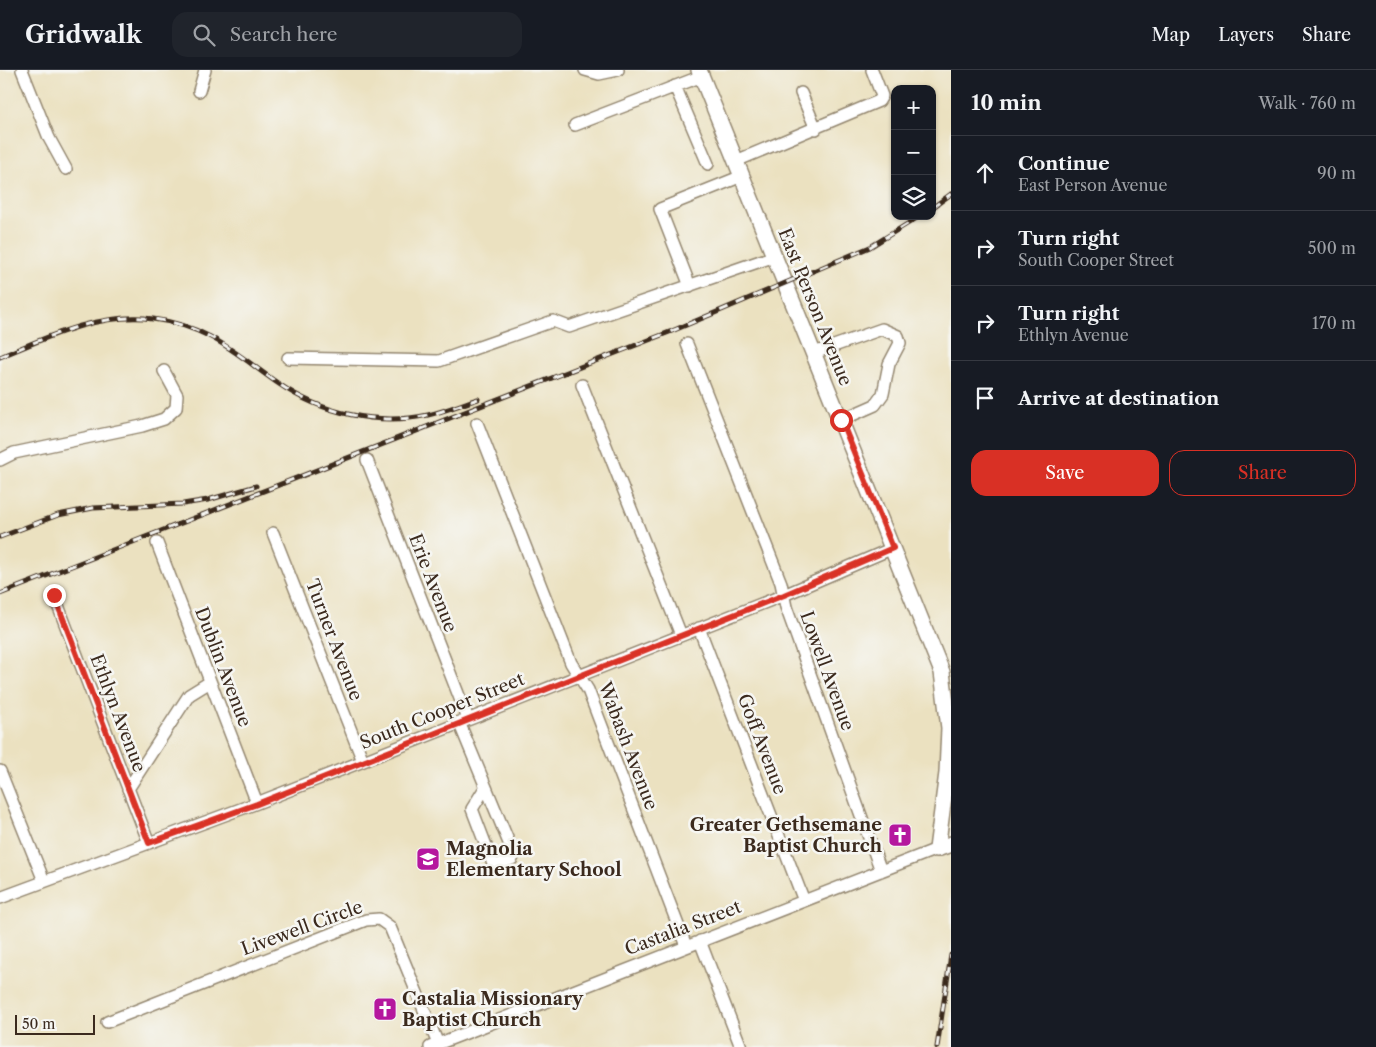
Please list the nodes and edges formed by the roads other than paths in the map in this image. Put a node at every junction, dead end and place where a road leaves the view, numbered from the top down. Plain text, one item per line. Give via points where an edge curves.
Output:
1 (22, 70) edge
2 (205, 70) edge
3 (585, 70) edge
4 (618, 70) edge
5 (872, 70) edge
6 (700, 73) edge
7 (675, 86) junction
8 (199, 91) dead end
9 (801, 93) dead end
10 (576, 125) dead end
11 (816, 129) junction
12 (736, 161) junction
13 (708, 164) dead end
14 (66, 170) dead end
15 (742, 176) junction
16 (775, 256) junction
17 (690, 286) junction
18 (687, 344) dead end
19 (814, 353) junction
20 (288, 358) dead end
21 (164, 371) dead end
22 (582, 384) dead end
23 (841, 420) junction
24 (477, 423) dead end
25 (0, 460) edge
26 (367, 460) dead end
27 (273, 533) dead end
28 (157, 543) dead end
29 (893, 548) junction
30 (54, 595) dead end
31 (784, 595) junction
32 (699, 628) junction
33 (681, 635) junction
34 (580, 675) junction
35 (210, 682) junction
36 (463, 721) junction
37 (363, 761) junction
38 (0, 771) edge
39 (485, 788) junction
40 (128, 790) junction
41 (257, 804) junction
42 (149, 843) junction
43 (944, 846) edge
44 (881, 871) junction
45 (44, 881) junction
46 (0, 898) edge
47 (804, 902) junction
48 (700, 941) junction
49 (686, 946) junction
50 (107, 1022) dead end
51 (451, 1043) edge
52 (434, 1045) edge
53 (741, 1047) edge

1 - 14 street via 49,138
2 - 8 street
3 - 4 street via 599,74
5 - 11 street via 882,96 879,101
6 - 7 street
6 - 12 main road, East Person Avenue
7 - 10 street
7 - 13 street
9 - 11 street
11 - 12 street
12 - 15 main road, East Person Avenue
15 - 16 main road, East Person Avenue
15 - 17 street via 660,209
16 - 17 street
16 - 19 main road, East Person Avenue
17 - 20 street via 569,327 553,321 438,361
18 - 31 street, Lowell Avenue
19 - 23 main road, East Person Avenue
19 - 23 street via 882,329 898,336 900,343 889,364 883,394 875,405
21 - 25 street via 177,395 176,408 164,418 142,426 14,453
22 - 33 street
23 - 29 main road, East Person Avenue
24 - 34 street, Wabash Avenue via 571,663
26 - 36 street, Erie Avenue
27 - 37 street, Turner Avenue
28 - 35 street, Dublin Avenue
29 - 31 street, South Cooper Street
29 - 43 main road, East Person Avenue via 942,672 949,728
30 - 40 street, Ethlyn Avenue
31 - 32 street, South Cooper Street
31 - 44 street, Lowell Avenue
32 - 33 street, South Cooper Street
32 - 47 street, Goff Avenue
33 - 34 street, South Cooper Street
34 - 36 street, South Cooper Street
34 - 49 street, Wabash Avenue
35 - 40 street via 189,695
35 - 41 street, Dublin Avenue
36 - 37 street, South Cooper Street
36 - 39 street, Erie Avenue
37 - 41 street, South Cooper Street
38 - 45 street
39 - 39 street, Erie Avenue via 472,809 495,866 514,855 489,790
40 - 42 street, Ethlyn Avenue
41 - 42 street, South Cooper Street
42 - 45 street, South Cooper Street
43 - 44 street, Castalia Street
44 - 47 street, Castalia Street
45 - 46 street, South Cooper Street
47 - 48 street, Castalia Street
48 - 49 street, Castalia Street
48 - 53 street
49 - 51 street, Castalia Street
50 - 52 street, Livewell Circle via 366,920 379,919 390,928
51 - 52 street, Castalia Street

